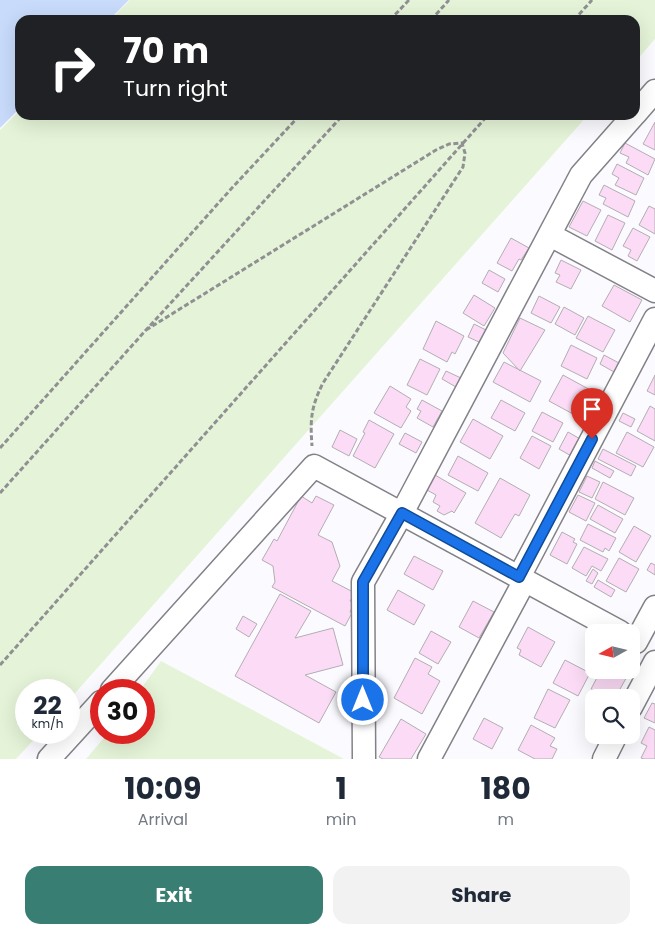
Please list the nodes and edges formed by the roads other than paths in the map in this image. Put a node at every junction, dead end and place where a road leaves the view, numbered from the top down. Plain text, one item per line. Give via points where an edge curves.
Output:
1 (655, 91) edge
2 (640, 107) edge
3 (629, 120) edge
4 (550, 235) junction
5 (655, 291) edge
6 (655, 319) edge
7 (402, 513) junction
8 (522, 579) junction
9 (655, 607) edge
10 (605, 624) edge
11 (640, 634) edge
12 (655, 662) edge
13 (122, 679) edge
14 (640, 690) edge
15 (90, 714) edge
16 (612, 744) edge
17 (50, 759) edge
18 (364, 759) edge
19 (429, 759) edge
20 (604, 759) edge

1 - 2 street
3 - 4 street via 581,175
4 - 5 street
4 - 7 street
6 - 8 street
7 - 8 street
7 - 13 street via 314,466
7 - 18 street via 363,582
8 - 10 street
8 - 19 street
9 - 11 street
12 - 14 street
15 - 17 street
16 - 20 street

